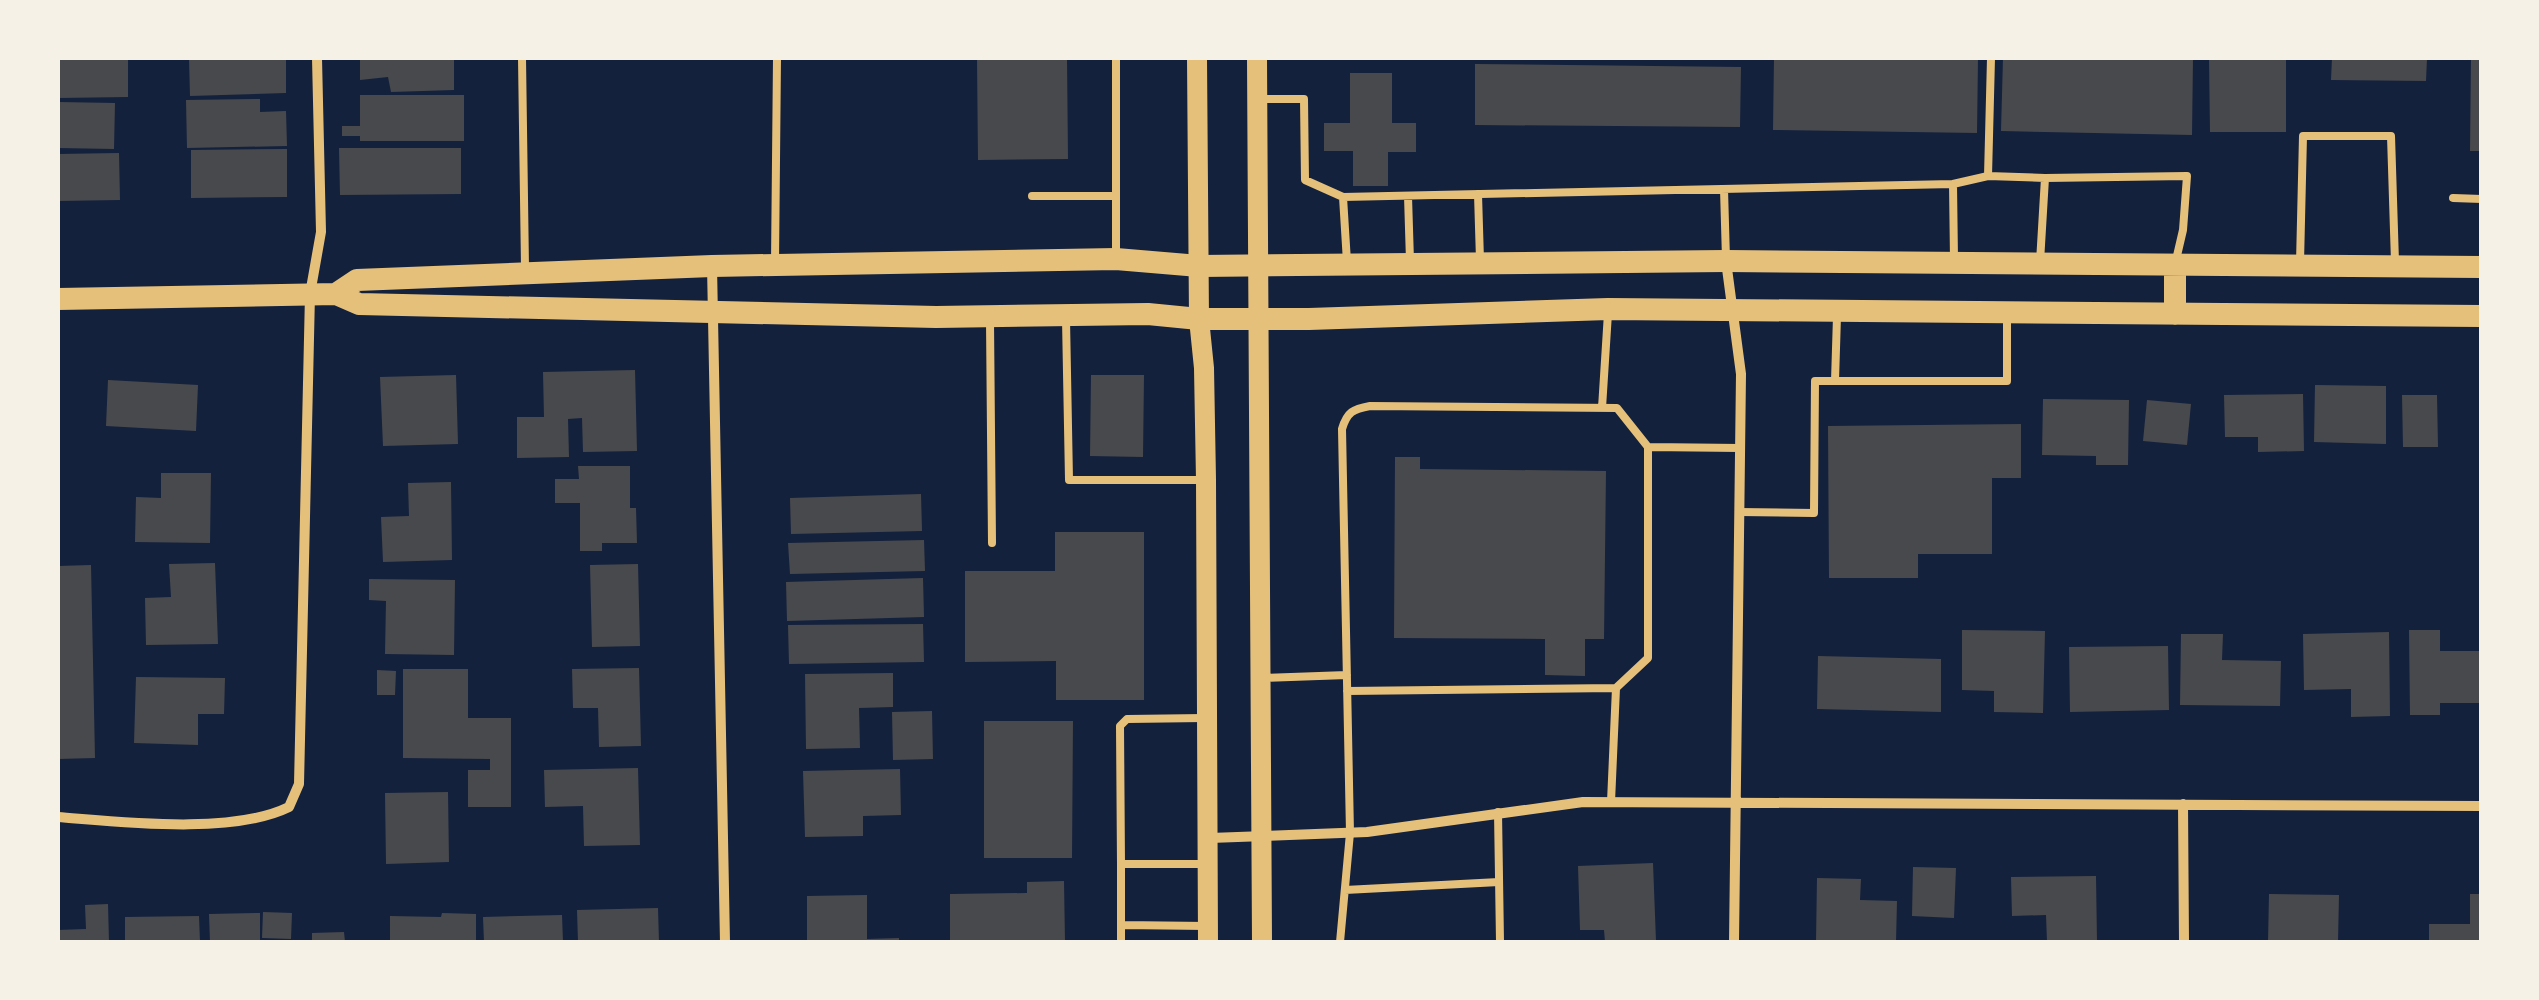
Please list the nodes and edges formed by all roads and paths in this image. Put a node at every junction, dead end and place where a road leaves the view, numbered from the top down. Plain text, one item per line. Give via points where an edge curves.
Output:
1 (317, 58) edge
2 (522, 58) edge
3 (777, 58) edge
4 (1116, 58) edge
5 (1198, 58) edge
6 (1256, 58) edge
7 (1991, 58) edge
8 (1257, 100) junction
9 (1988, 176) junction
10 (2045, 178) junction
11 (1953, 184) junction
12 (1724, 189) junction
13 (1478, 194) junction
14 (1032, 196) dead end
15 (1116, 196) junction
16 (1408, 196) junction
17 (1343, 197) junction
18 (2453, 198) dead end
19 (2482, 199) edge
20 (1116, 258) junction
21 (1726, 262) junction
22 (1480, 263) junction
23 (1954, 263) junction
24 (1257, 264) junction
25 (1410, 264) junction
26 (2040, 264) junction
27 (1347, 265) junction
28 (2175, 265) junction
29 (712, 266) junction
30 (775, 266) junction
31 (1199, 266) junction
32 (2300, 266) junction
33 (2395, 266) junction
34 (2482, 267) edge
35 (526, 273) junction
36 (310, 294) junction
37 (336, 294) junction
38 (58, 298) edge
39 (1608, 309) junction
40 (712, 310) junction
41 (1732, 310) junction
42 (1837, 312) junction
43 (2008, 312) junction
44 (2174, 314) junction
45 (1066, 315) junction
46 (990, 316) junction
47 (2482, 316) edge
48 (1199, 318) junction
49 (1260, 318) junction
50 (1835, 380) junction
51 (1602, 408) junction
52 (1648, 447) junction
53 (1740, 448) junction
54 (1206, 480) junction
55 (1739, 512) junction
56 (992, 542) dead end
57 (1347, 676) junction
58 (1261, 678) junction
59 (1616, 688) junction
60 (1347, 691) junction
61 (1209, 718) junction
62 (1611, 802) junction
63 (1735, 803) junction
64 (2183, 804) junction
65 (2482, 806) edge
66 (1498, 812) junction
67 (58, 817) edge
68 (1350, 833) junction
69 (1262, 836) junction
70 (1210, 838) junction
71 (1121, 864) junction
72 (1209, 864) junction
73 (1499, 882) junction
74 (1345, 890) junction
75 (1121, 925) junction
76 (1208, 934) edge
77 (725, 942) edge
78 (1121, 942) edge
79 (1262, 942) edge
80 (1340, 942) edge
81 (1500, 942) edge
82 (1734, 942) edge
83 (2184, 942) edge

1 - 36 street via 321,232
2 - 35 lane
3 - 30 lane
4 - 15 lane
5 - 31 main road
6 - 8 main road
7 - 9 lane
8 - 17 lane via 1304,99 1305,180
8 - 24 main road
9 - 10 lane
9 - 11 lane
10 - 26 lane
10 - 28 lane via 2187,176
11 - 12 lane
11 - 23 lane
12 - 13 lane
12 - 21 lane
13 - 16 lane
13 - 22 lane
14 - 15 lane
15 - 20 lane
16 - 17 lane
16 - 25 lane
17 - 27 lane
18 - 19 lane
20 - 30 main road
20 - 31 main road
21 - 22 main road
21 - 23 main road
21 - 41 street
22 - 25 main road
23 - 26 main road
24 - 27 main road
24 - 31 main road
24 - 49 main road
25 - 27 main road
26 - 28 main road
28 - 32 main road
28 - 44 main road
29 - 30 main road
29 - 35 main road
29 - 40 street
31 - 48 main road
32 - 33 main road
32 - 33 lane via 2303,136 2391,136
33 - 34 main road
35 - 37 main road via 358,280
36 - 37 main road
36 - 38 main road
36 - 67 street via 302,763 289,807 233,822
37 - 40 main road via 359,304
39 - 41 main road
39 - 49 main road
39 - 51 lane
40 - 46 main road
40 - 77 street
41 - 42 main road
41 - 53 street via 1741,374
42 - 43 main road
42 - 50 lane
43 - 44 main road
43 - 50 lane via 2007,381
44 - 47 main road
45 - 46 main road
45 - 48 main road
45 - 54 lane via 1069,480
46 - 56 lane
48 - 49 main road
48 - 54 main road
49 - 58 main road
50 - 55 lane via 1815,382 1814,513
51 - 52 lane via 1617,408
51 - 57 lane via 1370,406 1346,416
52 - 53 lane
52 - 59 lane via 1648,658
53 - 55 street
54 - 61 main road
55 - 63 street
57 - 58 lane
57 - 60 lane
58 - 69 main road
59 - 60 lane
59 - 62 lane
60 - 68 lane
61 - 70 main road
61 - 71 lane via 1127,719 1120,726
62 - 63 street
62 - 66 street
63 - 64 street
63 - 82 street
64 - 65 street
64 - 83 street
66 - 68 street
66 - 73 lane
68 - 69 street
68 - 74 lane
69 - 70 street
69 - 79 main road
70 - 72 main road
71 - 72 lane
71 - 75 lane
72 - 76 main road
73 - 74 lane
73 - 81 lane
74 - 80 lane
75 - 76 lane
75 - 78 lane

